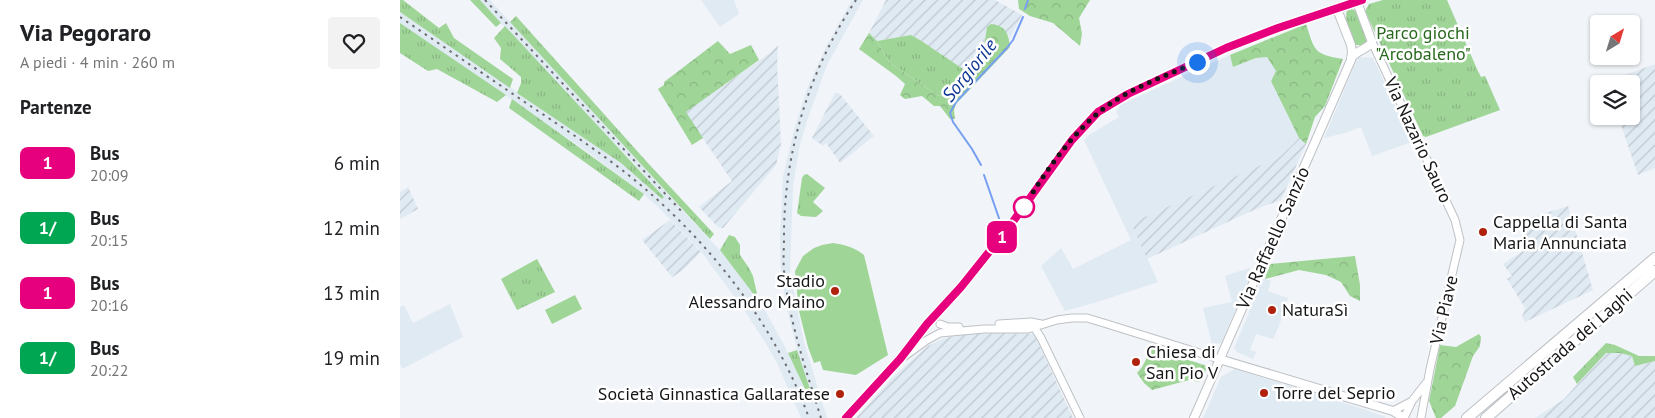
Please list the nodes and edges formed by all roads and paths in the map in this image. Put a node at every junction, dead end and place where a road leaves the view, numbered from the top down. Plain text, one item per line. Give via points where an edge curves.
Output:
1 (1360, 1) edge
2 (1337, 9) junction
3 (1351, 45) junction
4 (1366, 46) junction
5 (1351, 58) junction
6 (1460, 240) joint
7 (1655, 256) edge
8 (1655, 271) edge
9 (934, 323) junction
10 (1037, 326) junction
11 (937, 335) junction
12 (1575, 340) junction
13 (900, 359) junction
14 (1220, 359) junction
15 (1428, 380) junction
16 (1412, 401) junction
17 (1481, 405) junction
18 (1393, 411) junction
19 (846, 418) edge
20 (1080, 418) edge
21 (1194, 418) edge
22 (1404, 418) edge
23 (1421, 418) edge
24 (1458, 418) edge
25 (1467, 418) edge
26 (1486, 418) edge
27 (1493, 418) edge

1 - 2 main road
1 - 4 main road
2 - 3 main road
2 - 9 street via 1226,48 1128,94 1102,110 1072,140
3 - 4 street via 1356,49
3 - 5 main road
4 - 5 main road
4 - 6 street, Via Nazario Sauro via 1376,51 1454,220
5 - 14 main road, Via Raffaello Sanzio
6 - 15 street, Via Piave
7 - 17 highway, Autostrada dei Laghi
8 - 12 highway, Autostrada dei Laghi
9 - 10 street via 954,328 1031,322
9 - 11 street via 941,328
9 - 11 street via 928,334
9 - 13 street
10 - 11 street
10 - 14 street via 1058,320 1087,318
10 - 20 street
11 - 13 street
12 - 26 highway, Autostrada dei Laghi
12 - 27 highway
13 - 19 street
14 - 18 main road
14 - 21 main road, Via Raffaello Sanzio
15 - 16 street, Via Piave
15 - 23 street, Via Piave
16 - 18 street, Via Piave
16 - 22 street, Via Piave
17 - 24 highway
17 - 25 highway, Autostrada dei Laghi
18 - 22 main road

